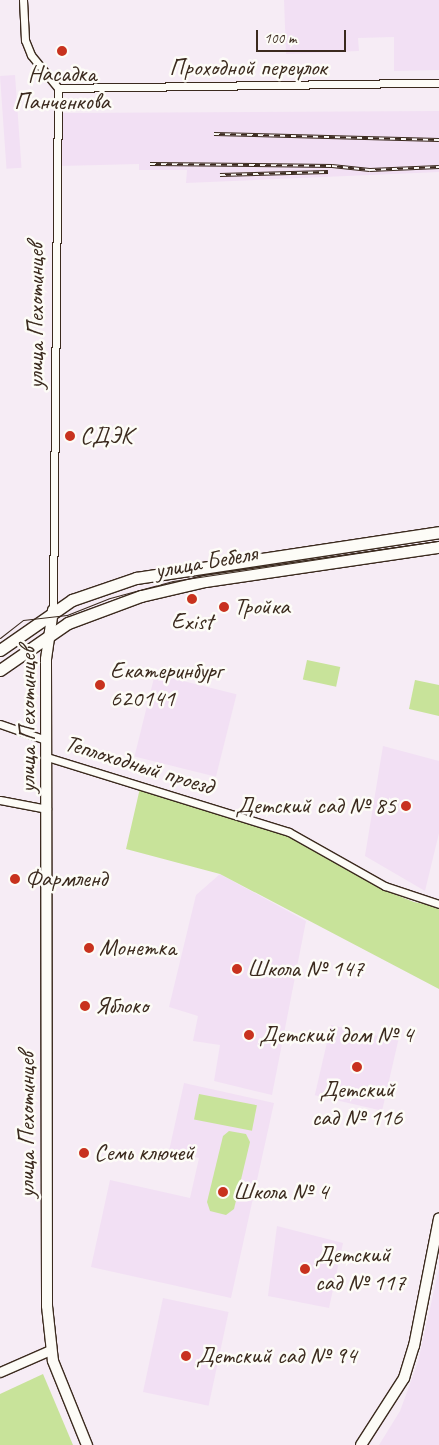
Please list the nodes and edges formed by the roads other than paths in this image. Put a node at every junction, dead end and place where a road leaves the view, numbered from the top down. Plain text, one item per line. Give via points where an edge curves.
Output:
1 (24, 0) edge
2 (439, 83) edge
3 (58, 88) junction
4 (439, 532) edge
5 (439, 547) edge
6 (53, 610) junction
7 (48, 636) junction
8 (0, 650) edge
9 (0, 670) edge
10 (0, 724) edge
11 (46, 740) junction
12 (47, 757) junction
13 (0, 800) edge
14 (48, 809) junction
15 (439, 904) edge
16 (439, 1218) edge
17 (50, 1350) junction
18 (0, 1372) edge
19 (87, 1445) edge
20 (361, 1445) edge

1 - 3 street via 25,40 31,55
2 - 3 street, Проходной переулок
3 - 6 street, улица Пехотинцев
4 - 6 main road, улица Бебеля via 136,578 105,586
5 - 7 main road, улица Бебеля via 168,588 87,614
6 - 7 main road, улица Пехотинцев
6 - 8 main road, улица Бебеля
7 - 9 main road, улица Бебеля
7 - 11 main road, улица Пехотинцев
10 - 11 street
11 - 12 main road, улица Пехотинцев
12 - 14 main road, улица Пехотинцев
12 - 15 street, Теплоходный проезд via 289,832 385,886
13 - 14 street
14 - 17 main road, улица Пехотинцев via 46,1252
16 - 20 main road via 414,1346 404,1378
17 - 18 street
17 - 19 main road, улица Пехотинцев

